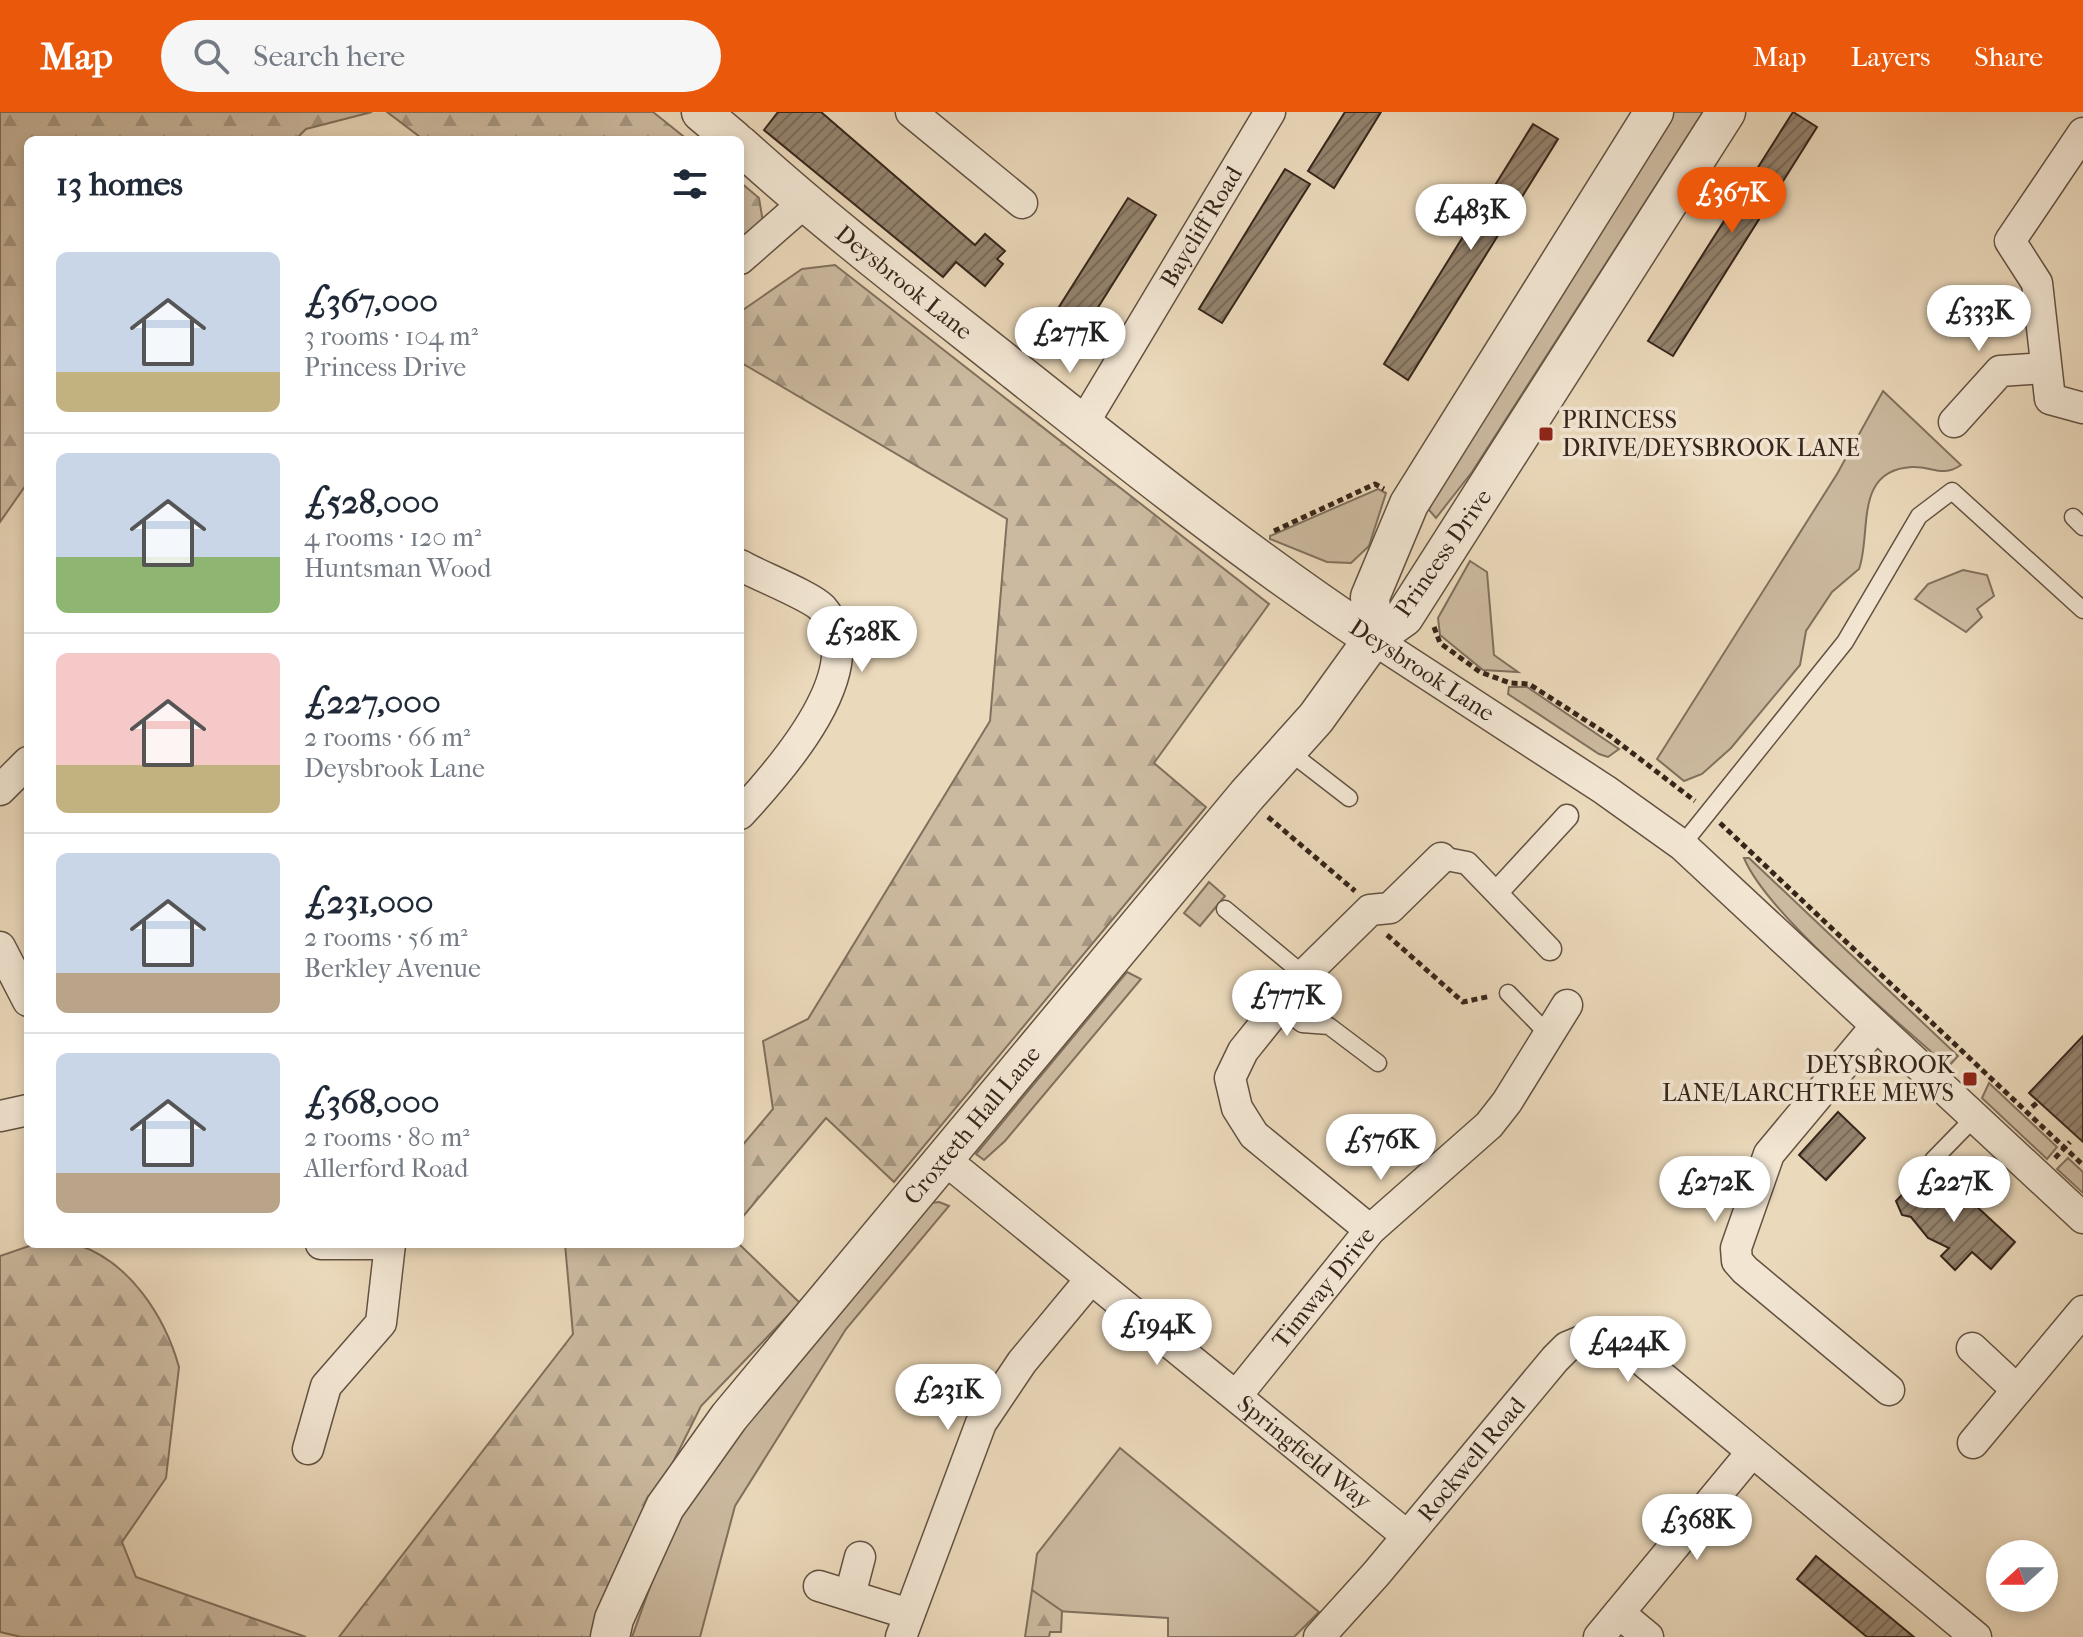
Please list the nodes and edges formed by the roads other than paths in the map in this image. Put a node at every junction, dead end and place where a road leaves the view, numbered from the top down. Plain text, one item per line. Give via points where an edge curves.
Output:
1 (911, 112) edge
2 (1270, 112) edge
3 (1654, 112) edge
4 (1726, 112) edge
5 (2083, 133) edge
6 (744, 145) edge
7 (804, 203) junction
8 (1022, 203) dead end
9 (744, 256) edge
10 (2046, 368) junction
11 (2083, 408) edge
12 (1954, 422) dead end
13 (1083, 424) junction
14 (1409, 504) junction
15 (1455, 540) junction
16 (744, 567) edge
17 (2083, 610) edge
18 (1373, 639) junction
19 (1287, 750) junction
20 (24, 766) edge
21 (0, 790) edge
22 (1349, 798) dead end
23 (744, 809) edge
24 (1567, 816) dead end
25 (1682, 845) junction
26 (1441, 858) joint
27 (1497, 892) junction
28 (1225, 909) dead end
29 (0, 947) edge
30 (1550, 949) dead end
31 (1304, 975) junction
32 (24, 993) edge
33 (1508, 993) road end
34 (1567, 1005) dead end
35 (1278, 1006) junction
36 (1876, 1026) junction
37 (1547, 1033) junction
38 (1378, 1063) dead end
39 (24, 1111) edge
40 (0, 1116) edge
41 (1975, 1117) junction
42 (943, 1158) junction
43 (1933, 1160) dead end
44 (2083, 1218) edge
45 (1370, 1230) junction
46 (390, 1248) edge
47 (1090, 1280) junction
48 (2083, 1311) edge
49 (1972, 1348) dead end
50 (1889, 1390) dead end
51 (2017, 1390) junction
52 (1237, 1395) junction
53 (1973, 1443) dead end
54 (308, 1449) dead end
55 (1752, 1452) junction
56 (1406, 1535) junction
57 (860, 1557) dead end
58 (819, 1586) dead end
59 (850, 1595) junction
60 (1619, 1613) junction
61 (905, 1626) edge
62 (610, 1637) edge
63 (1319, 1637) edge
64 (1599, 1637) edge
65 (1648, 1637) edge
66 (1976, 1637) edge

1 - 8 street
2 - 13 street, Baycliff Road
3 - 14 street, Princess Drive
4 - 15 street, Princess Drive
5 - 10 street via 2010,241 2037,283
6 - 7 street, Deysbrook Lane
7 - 9 street
7 - 13 street, Deysbrook Lane
10 - 11 street via 2050,399
10 - 12 street via 2000,371
13 - 18 street, Deysbrook Lane
14 - 15 street via 1419,538 1428,543
14 - 18 street, Princess Drive via 1370,597
15 - 18 street, Princess Drive via 1404,617
16 - 23 street via 821,606 835,634 837,664 807,735
17 - 25 lane via 1952,491 1919,516 1845,642
18 - 19 street, Croxteth Hall Lane
18 - 25 street, Deysbrook Lane
19 - 22 lane
19 - 42 street, Croxteth Hall Lane
20 - 21 street
24 - 27 street
25 - 36 street, Deysbrook Lane
26 - 27 street via 1467,863
26 - 31 street via 1390,908 1368,913
27 - 30 street
28 - 31 lane
29 - 32 street
31 - 35 street
33 - 37 lane
34 - 37 street, Timway Drive
35 - 38 lane via 1302,1024 1329,1026
35 - 45 street via 1234,1064 1230,1078 1237,1108 1254,1135
36 - 41 street, Deysbrook Lane
36 - 50 street via 1769,1154 1736,1248 1745,1270
37 - 45 street, Timway Drive via 1489,1125
39 - 40 street
41 - 43 lane
41 - 44 street, Deysbrook Lane
42 - 47 street, Springfield Way
42 - 62 street, Croxteth Hall Lane via 698,1459 665,1507
45 - 52 street, Timway Drive
46 - 54 street via 381,1323 326,1386
47 - 52 street, Springfield Way
47 - 61 street via 1022,1362 981,1423
48 - 51 street
49 - 51 street
51 - 53 street
52 - 56 street, Springfield Way
55 - 56 street, Rockwell Road via 1626,1347 1596,1335 1567,1347
55 - 60 street
55 - 66 street, Rockwell Road
56 - 63 street, Rockwell Road
57 - 59 street
58 - 59 street
59 - 61 street
60 - 64 street
60 - 65 street

